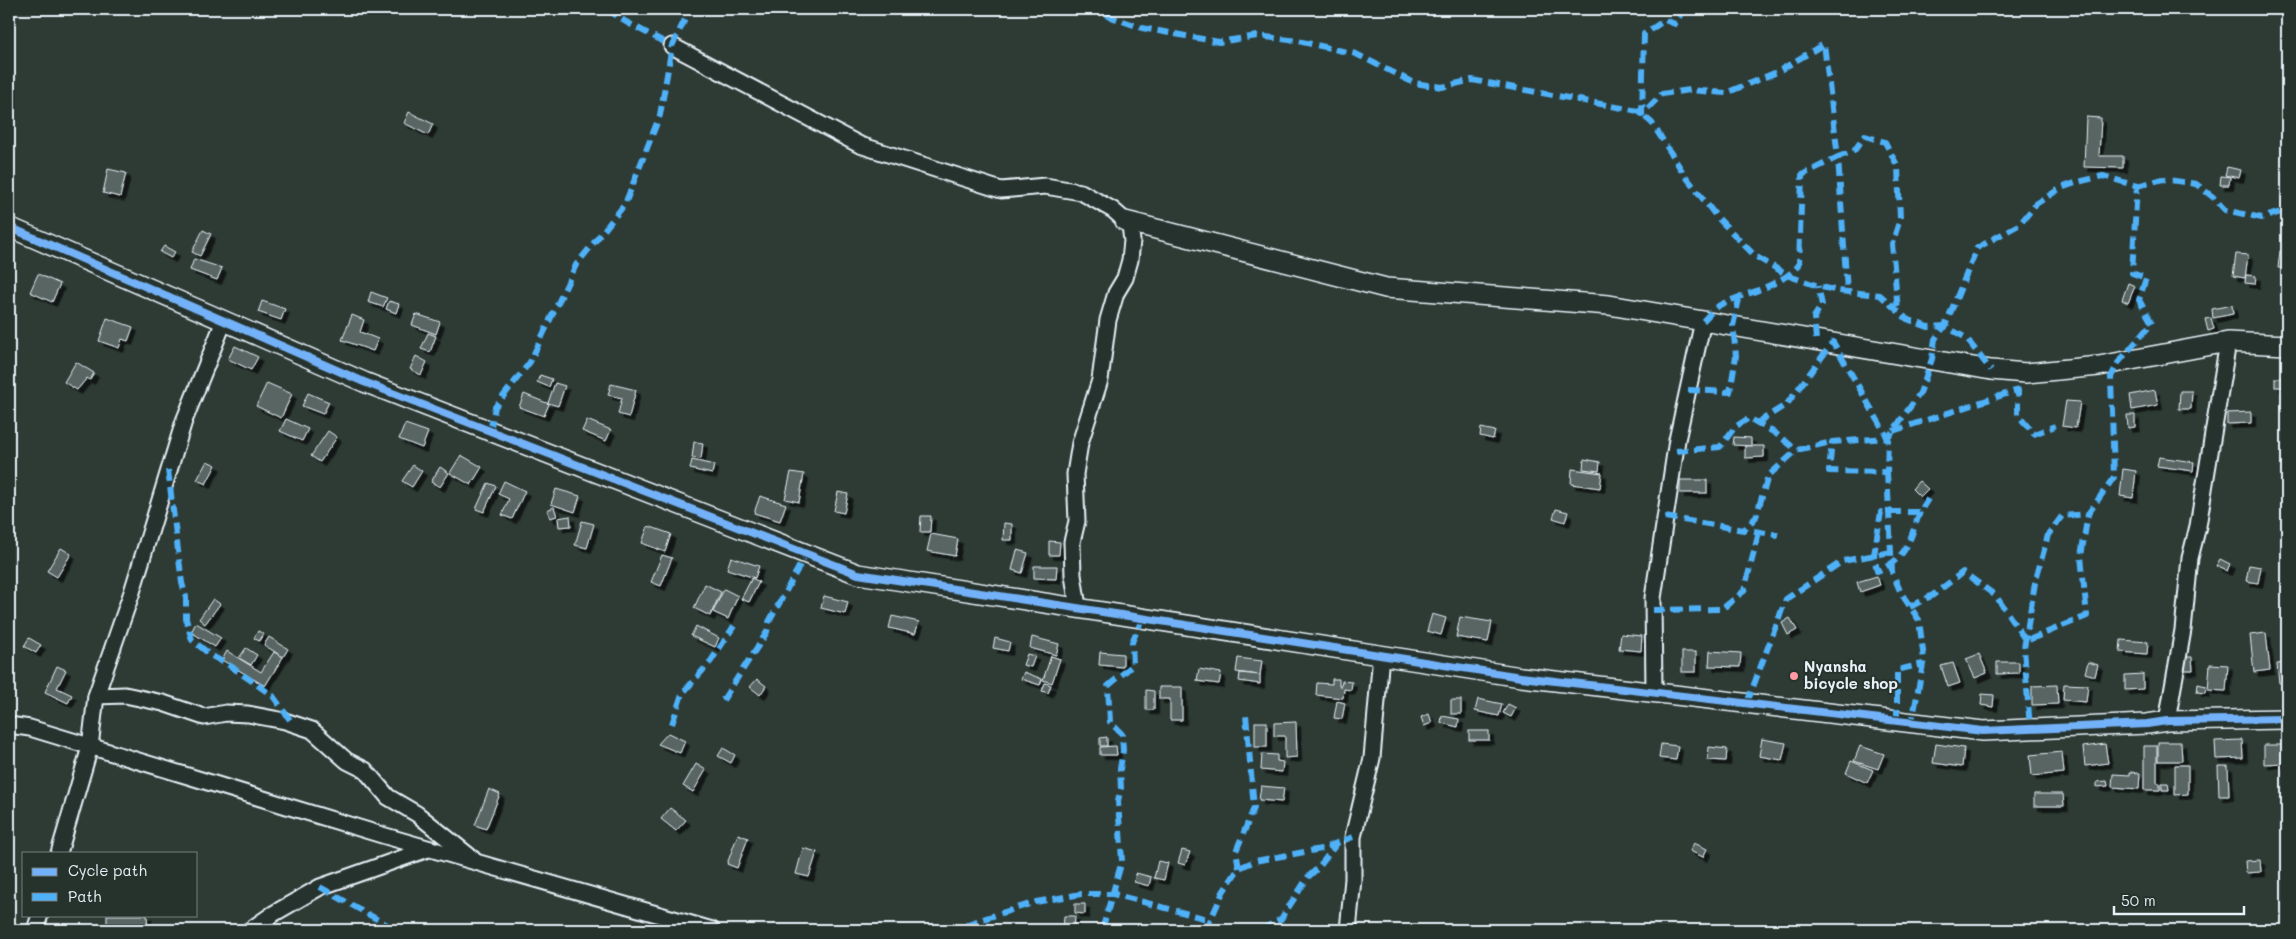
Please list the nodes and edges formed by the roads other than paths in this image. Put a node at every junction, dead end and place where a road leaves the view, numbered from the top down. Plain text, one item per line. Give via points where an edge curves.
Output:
1 (672, 46) dead end
2 (1125, 221) junction
3 (9, 227) edge
4 (224, 321) junction
5 (1703, 321) junction
6 (2228, 342) junction
7 (2287, 345) edge
8 (1078, 608) junction
9 (1381, 655) junction
10 (1654, 692) junction
11 (96, 696) junction
12 (2287, 719) edge
13 (2167, 721) junction
14 (9, 725) edge
15 (90, 747) junction
16 (428, 849) junction
17 (59, 852) edge
18 (478, 863) junction
19 (40, 916) edge
20 (707, 929) edge
21 (36, 930) edge
22 (250, 930) edge
23 (1348, 930) edge

1 - 2 street via 860,145 1001,190 1045,186 1081,192 1113,210
2 - 5 street via 1386,288 1609,305
2 - 8 street via 1130,225 1130,260 1108,320 1100,380 1080,443 1075,474 1077,521 1072,542
3 - 4 street
4 - 8 street via 364,382 858,574
4 - 11 street via 184,421 132,592
5 - 6 street via 1991,370 2026,373 2100,366
5 - 10 street via 1677,440 1653,598
6 - 7 street
6 - 13 street via 2190,558 2186,611
8 - 9 street
9 - 10 street
9 - 23 street via 1372,758 1353,837
10 - 13 street via 1983,731
11 - 15 street
11 - 18 street via 124,695 163,703 204,717 248,714 312,730 347,761 365,770 388,797 417,814
12 - 13 street
14 - 15 street via 30,728
15 - 16 street
15 - 17 street
16 - 18 street
16 - 22 street via 320,887
18 - 20 street
19 - 21 street

